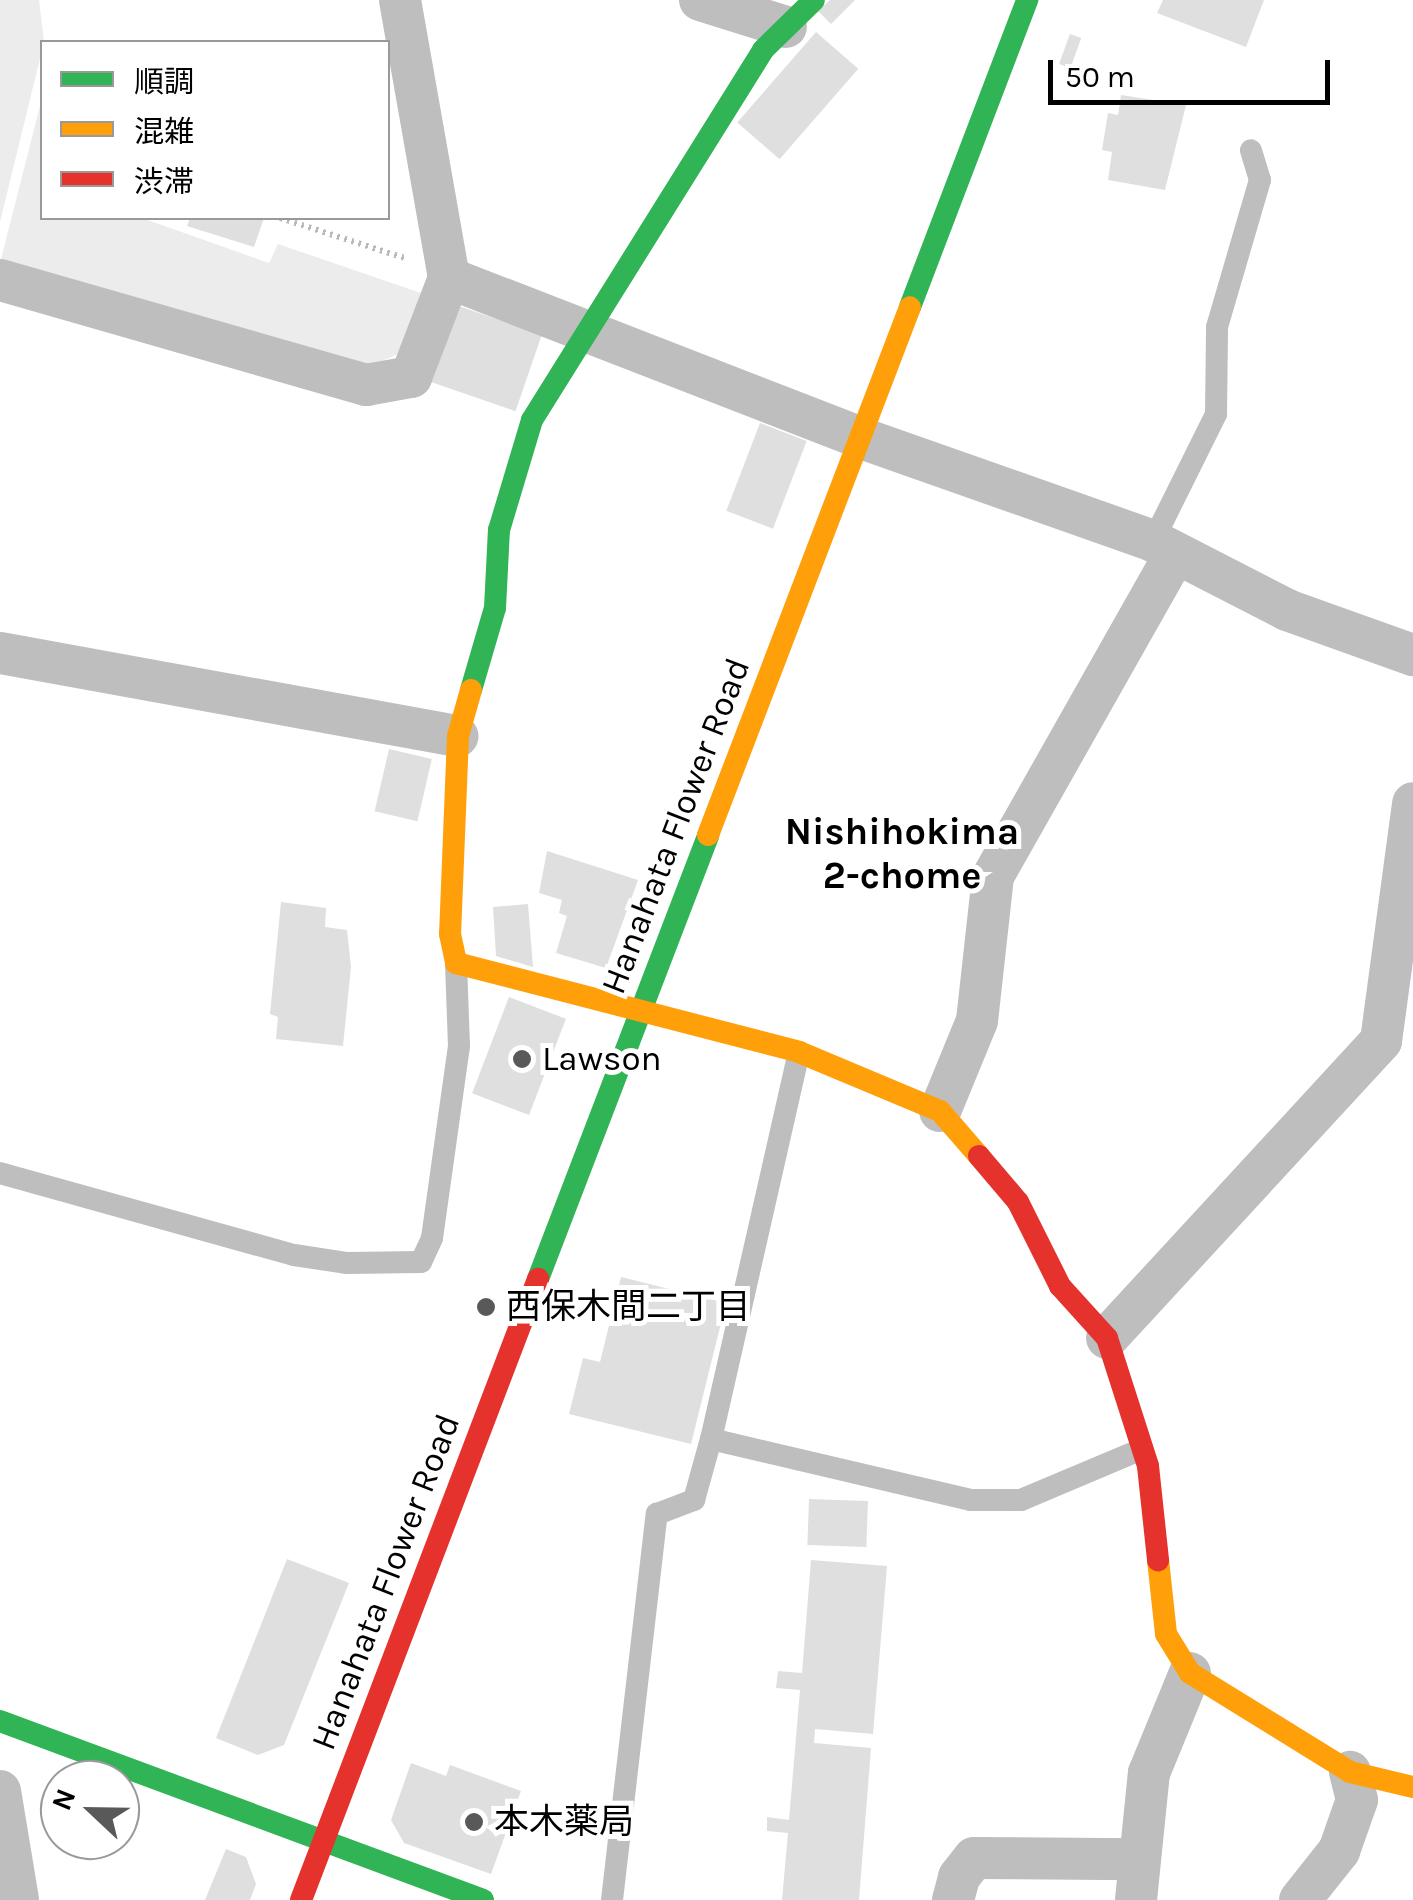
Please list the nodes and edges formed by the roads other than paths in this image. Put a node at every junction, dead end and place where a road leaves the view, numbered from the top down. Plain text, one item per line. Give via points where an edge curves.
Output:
1 (400, 0) edge
2 (700, 0) edge
3 (1027, 0) edge
4 (800, 13) edge
5 (1251, 150) dead end
6 (448, 275) junction
7 (0, 280) edge
8 (586, 330) junction
9 (861, 438) junction
10 (1163, 549) junction
11 (0, 653) edge
12 (1413, 655) edge
13 (458, 736) junction
14 (1413, 803) edge
15 (456, 963) junction
16 (642, 1013) junction
17 (800, 1052) junction
18 (940, 1110) junction
19 (0, 1173) edge
20 (1107, 1338) junction
21 (711, 1439) junction
22 (1142, 1448) junction
23 (1190, 1673) junction
24 (0, 1721) edge
25 (1350, 1772) junction
26 (1413, 1786) edge
27 (0, 1791) edge
28 (324, 1840) junction
29 (1136, 1880) edge
30 (18, 1900) edge
31 (301, 1900) edge
32 (483, 1900) edge
33 (612, 1900) edge
34 (953, 1900) edge
35 (1300, 1900) edge

1 - 6 street
2 - 4 street
3 - 9 street, Hanahata Flower Road
4 - 8 street via 763,50
5 - 10 lane via 1260,180 1217,327 1216,414
6 - 7 street via 411,377 366,385
6 - 8 street
8 - 9 street
8 - 13 street via 532,420 499,530 495,608
9 - 10 street
9 - 16 street, Hanahata Flower Road
10 - 12 street via 1287,610
10 - 18 street via 993,876 977,1021
11 - 13 street
13 - 15 street via 450,898
14 - 20 street via 1381,1041
15 - 16 street
15 - 19 lane via 459,1046 432,1238 422,1262 294,1256
16 - 17 street
16 - 28 street, Hanahata Flower Road
17 - 18 street
17 - 21 lane
18 - 20 street via 1018,1202 1060,1286
20 - 22 street
21 - 22 lane via 970,1500 1021,1500
21 - 33 lane via 694,1500 657,1514
22 - 23 street via 1166,1634
23 - 25 street
23 - 29 street via 1148,1773
24 - 28 street
25 - 26 street
25 - 35 street via 1357,1800 1339,1850
27 - 30 street
28 - 31 street, Hanahata Flower Road
28 - 32 street
29 - 34 street via 974,1858

